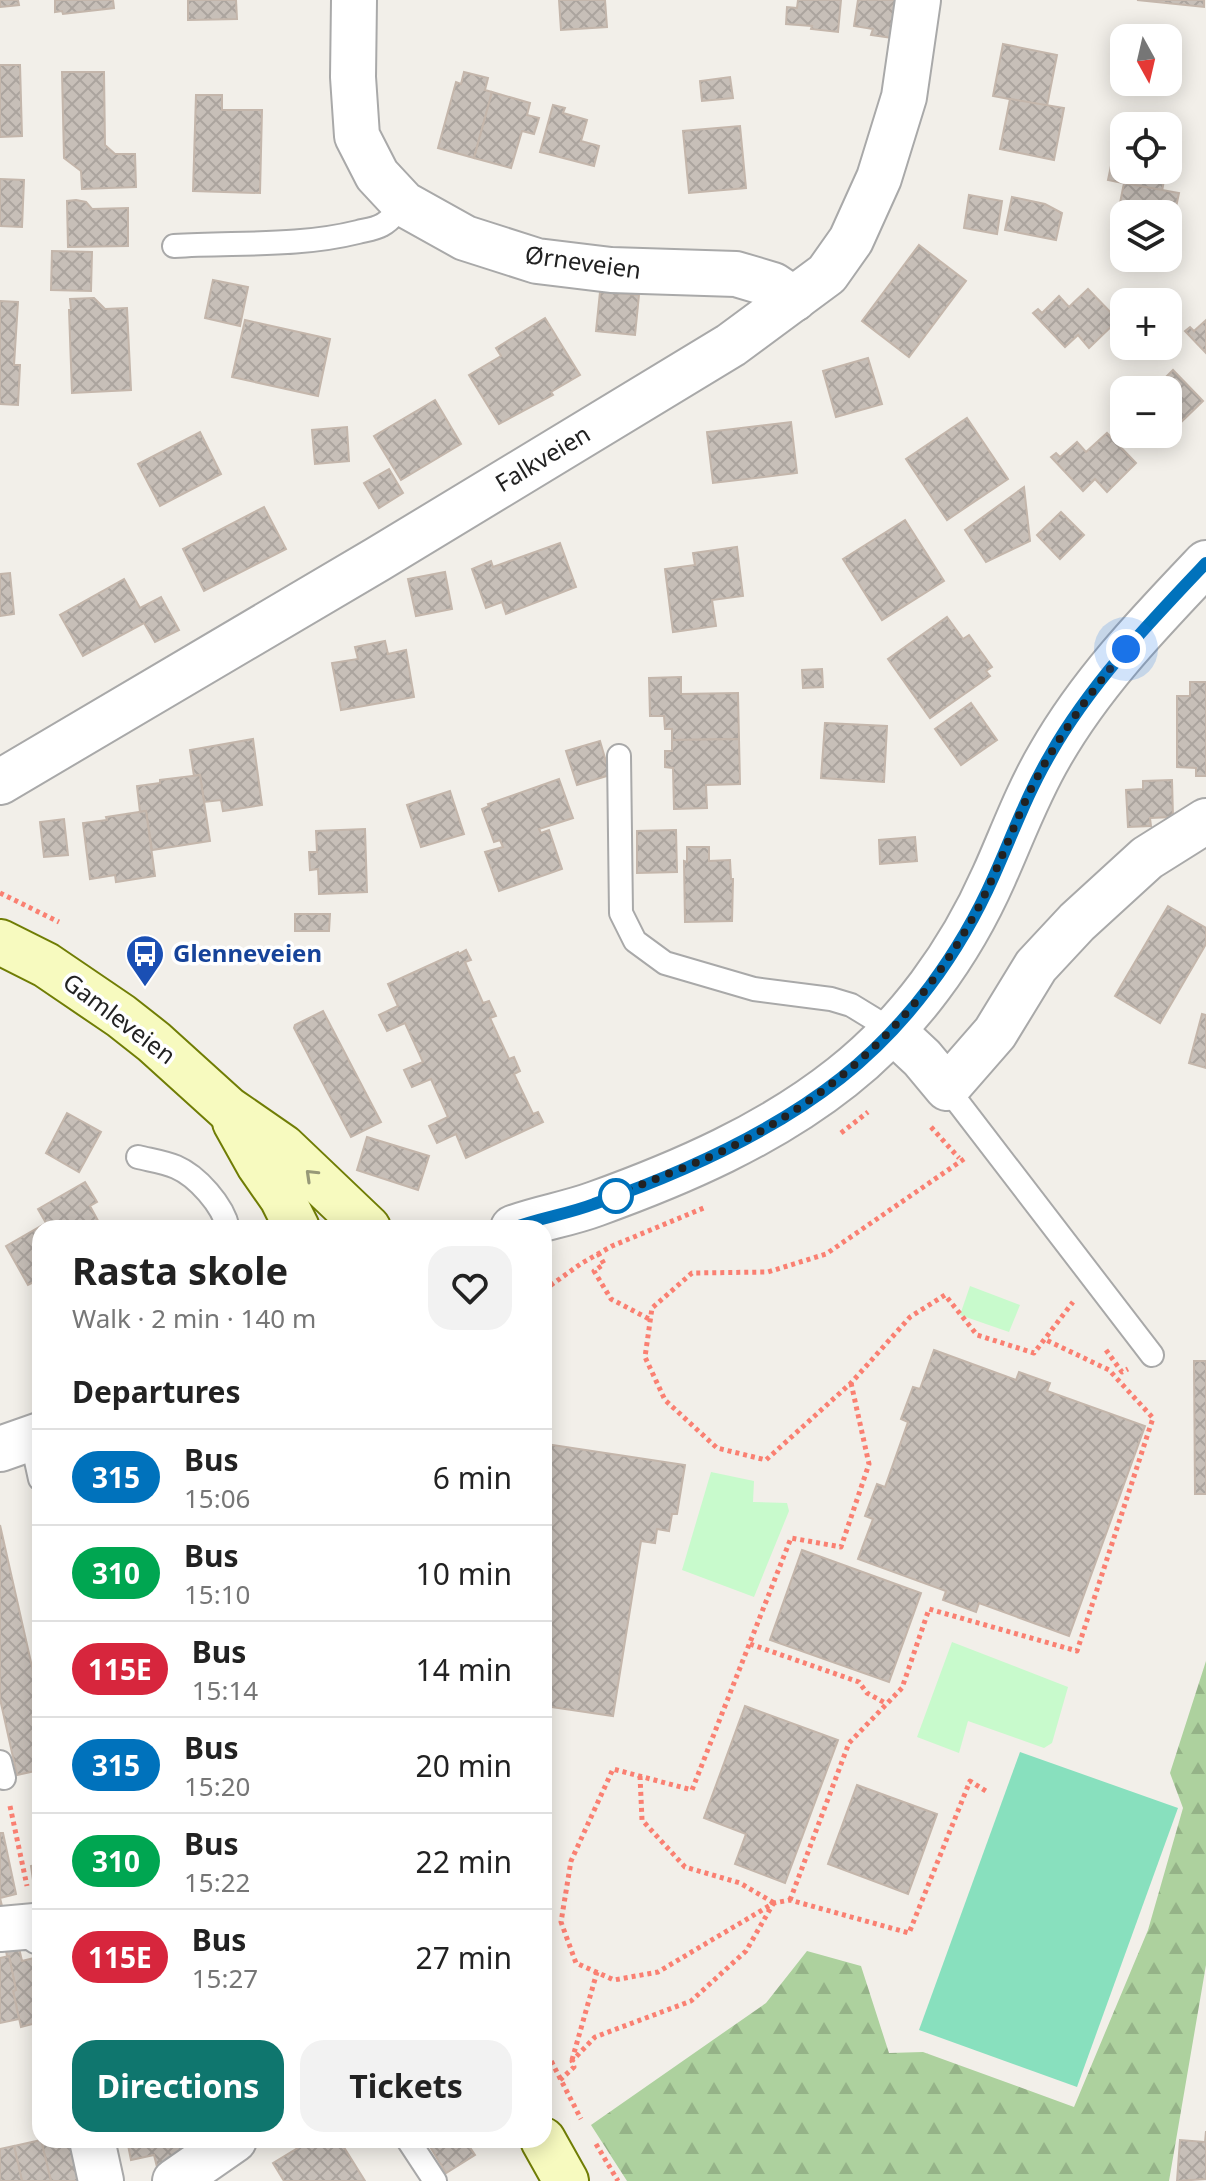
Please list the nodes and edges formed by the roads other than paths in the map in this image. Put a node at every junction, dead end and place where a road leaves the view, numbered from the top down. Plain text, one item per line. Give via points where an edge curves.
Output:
1 (354, 0) edge
2 (918, 0) edge
3 (404, 204) junction
4 (174, 246) dead end
5 (794, 299) junction
6 (1206, 563) edge
7 (619, 756) dead end
8 (0, 782) edge
9 (1206, 821) edge
10 (0, 942) edge
11 (892, 1030) junction
12 (947, 1088) junction
13 (228, 1109) junction
14 (138, 1157) dead end
15 (593, 1205) junction
16 (226, 1220) edge
17 (293, 1220) edge
18 (360, 1220) edge
19 (541, 1220) edge
20 (552, 1236) edge
21 (1152, 1355) dead end
22 (94, 2148) edge
23 (222, 2148) edge
24 (413, 2148) edge
25 (547, 2148) edge
26 (101, 2181) edge
27 (175, 2181) edge
28 (435, 2181) edge
29 (566, 2181) edge

1 - 3 street, Ørneveien via 357,136 377,175
2 - 5 street, Falkveien via 904,97 879,178 835,263
3 - 4 lane via 381,226 336,238
3 - 5 street, Ørneveien via 465,238 537,261 611,270 736,274 773,285
5 - 8 street, Falkveien via 731,345
6 - 11 street via 1126,649 1073,717 1031,790 973,919 933,981
7 - 11 lane via 621,913 635,941 665,963 754,989 831,999
9 - 12 street via 1147,858 1077,922 1036,966 995,1033
10 - 13 main road, Gamleveien via 46,965 121,1016
11 - 12 street
11 - 15 street via 842,1077 771,1126
12 - 21 lane
13 - 17 main road, Gamleveien
18 -> 13 main road, Gamleveien via 283,1147
14 - 16 lane via 177,1167 204,1185
15 - 19 street
15 - 20 street
22 - 26 street
23 - 27 street
24 - 28 lane
25 - 29 main road

